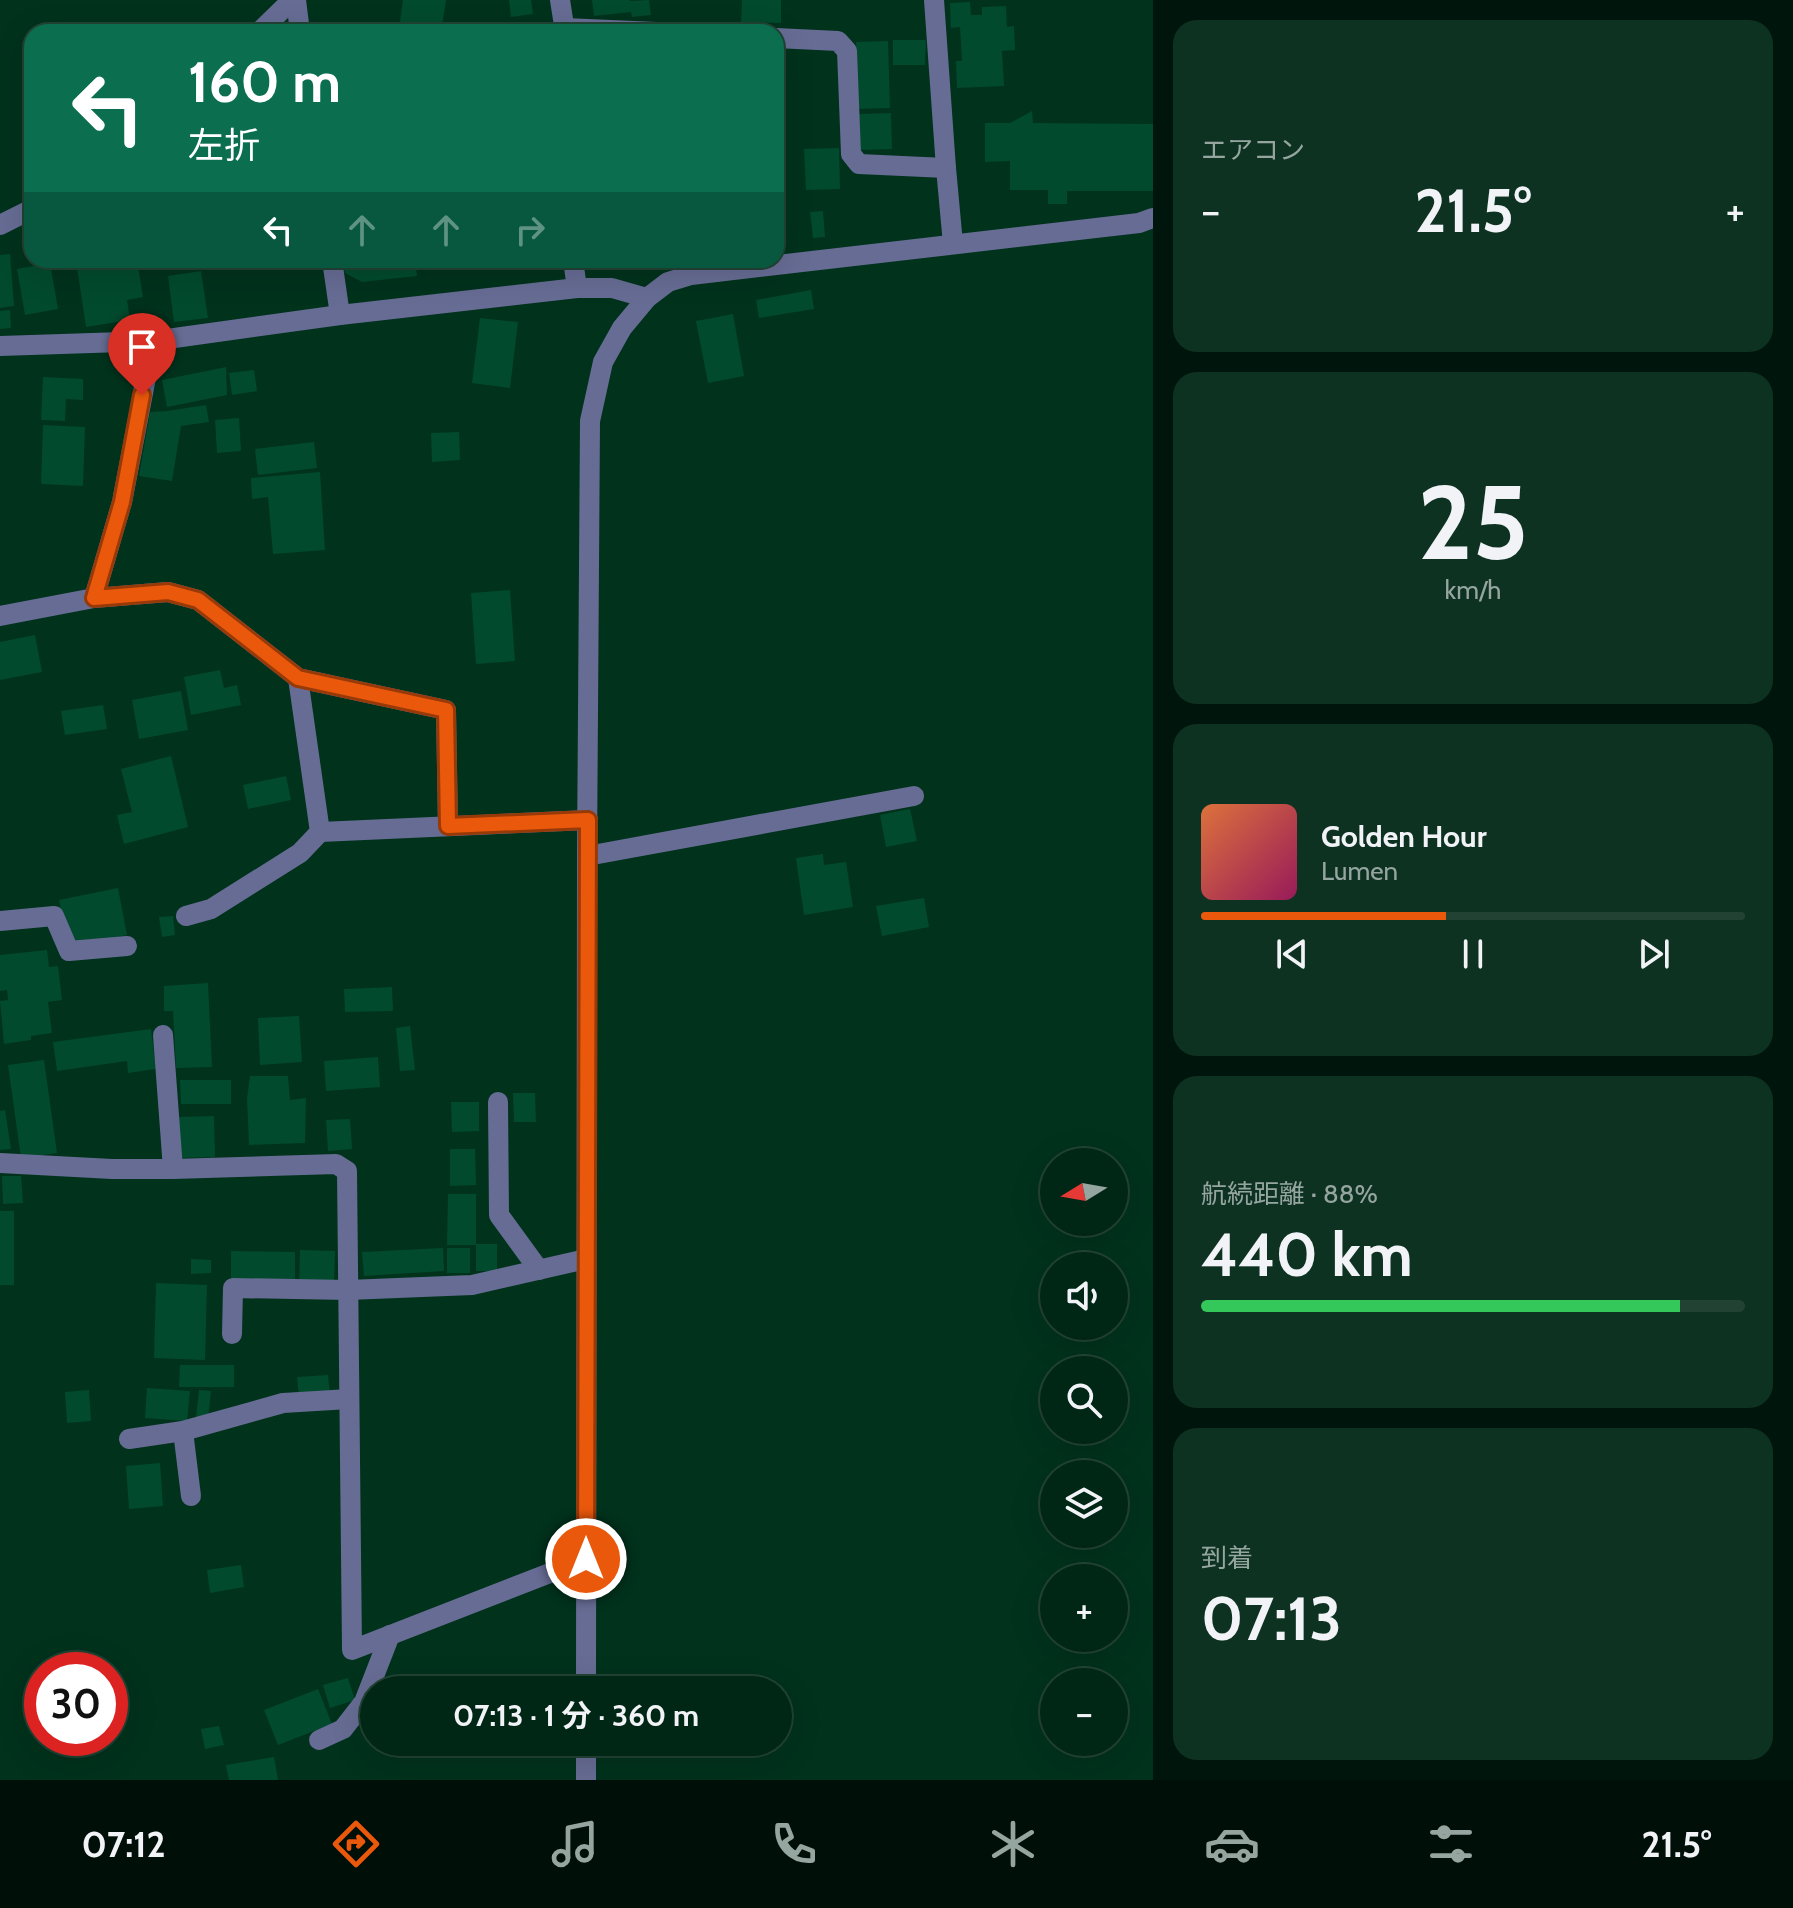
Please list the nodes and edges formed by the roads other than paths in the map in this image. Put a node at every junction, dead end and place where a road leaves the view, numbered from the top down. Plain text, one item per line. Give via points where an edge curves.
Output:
1 (294, 0) edge
2 (560, 0) edge
3 (934, 0) edge
4 (268, 24) edge
5 (298, 24) edge
6 (564, 24) edge
7 (784, 38) edge
8 (946, 168) junction
9 (24, 213) edge
10 (1153, 218) edge
11 (0, 225) edge
12 (953, 244) junction
13 (784, 264) edge
14 (333, 268) edge
15 (574, 268) edge
16 (750, 268) edge
17 (577, 288) junction
18 (647, 298) junction
19 (340, 315) junction
20 (153, 341) junction
21 (0, 346) edge
22 (94, 598) junction
23 (0, 616) edge
24 (298, 678) junction
25 (914, 796) dead end
26 (588, 820) junction
27 (448, 826) junction
28 (320, 832) junction
29 (587, 856) junction
30 (186, 916) dead end
31 (0, 921) edge
32 (127, 946) dead end
33 (163, 1035) dead end
34 (498, 1102) dead end
35 (0, 1163) edge
36 (173, 1169) junction
37 (586, 1259) junction
38 (539, 1270) junction
39 (348, 1290) junction
40 (232, 1334) dead end
41 (349, 1399) junction
42 (183, 1431) junction
43 (129, 1439) dead end
44 (191, 1496) dead end
45 (586, 1559) junction
46 (390, 1635) junction
47 (586, 1676) edge
48 (319, 1740) dead end
49 (586, 1756) edge
50 (586, 1780) edge

1 - 4 street
1 - 5 street
2 - 6 street
3 - 8 street
7 - 8 street via 838,41 847,51 851,154 859,164
8 - 12 street
9 - 11 street
10 - 12 street
12 - 13 street
14 - 19 street
15 - 17 street
16 - 18 street via 691,275 668,282
17 - 18 street via 612,288
17 - 19 street
18 - 26 street via 603,362 590,421
19 - 20 street
20 - 21 street
20 - 22 street via 122,502
22 - 23 street
22 - 24 street via 168,592 198,600
24 - 27 street via 446,710
24 - 28 street
25 - 29 street
26 - 27 street
26 - 29 street
27 - 28 street
28 - 30 street via 300,853 224,901
29 - 37 street
31 - 32 street via 54,916 69,951
33 - 36 street
34 - 38 street via 499,1215
35 - 36 street
36 - 39 street via 336,1164 347,1171
37 - 38 street
37 - 45 street
38 - 39 street via 472,1285
39 - 40 street via 233,1288
39 - 41 street
41 - 42 street via 283,1403
41 - 46 street via 352,1650
42 - 43 street
42 - 44 street
45 - 46 street
45 - 47 street
46 - 48 street via 364,1702 343,1729
49 - 50 street

